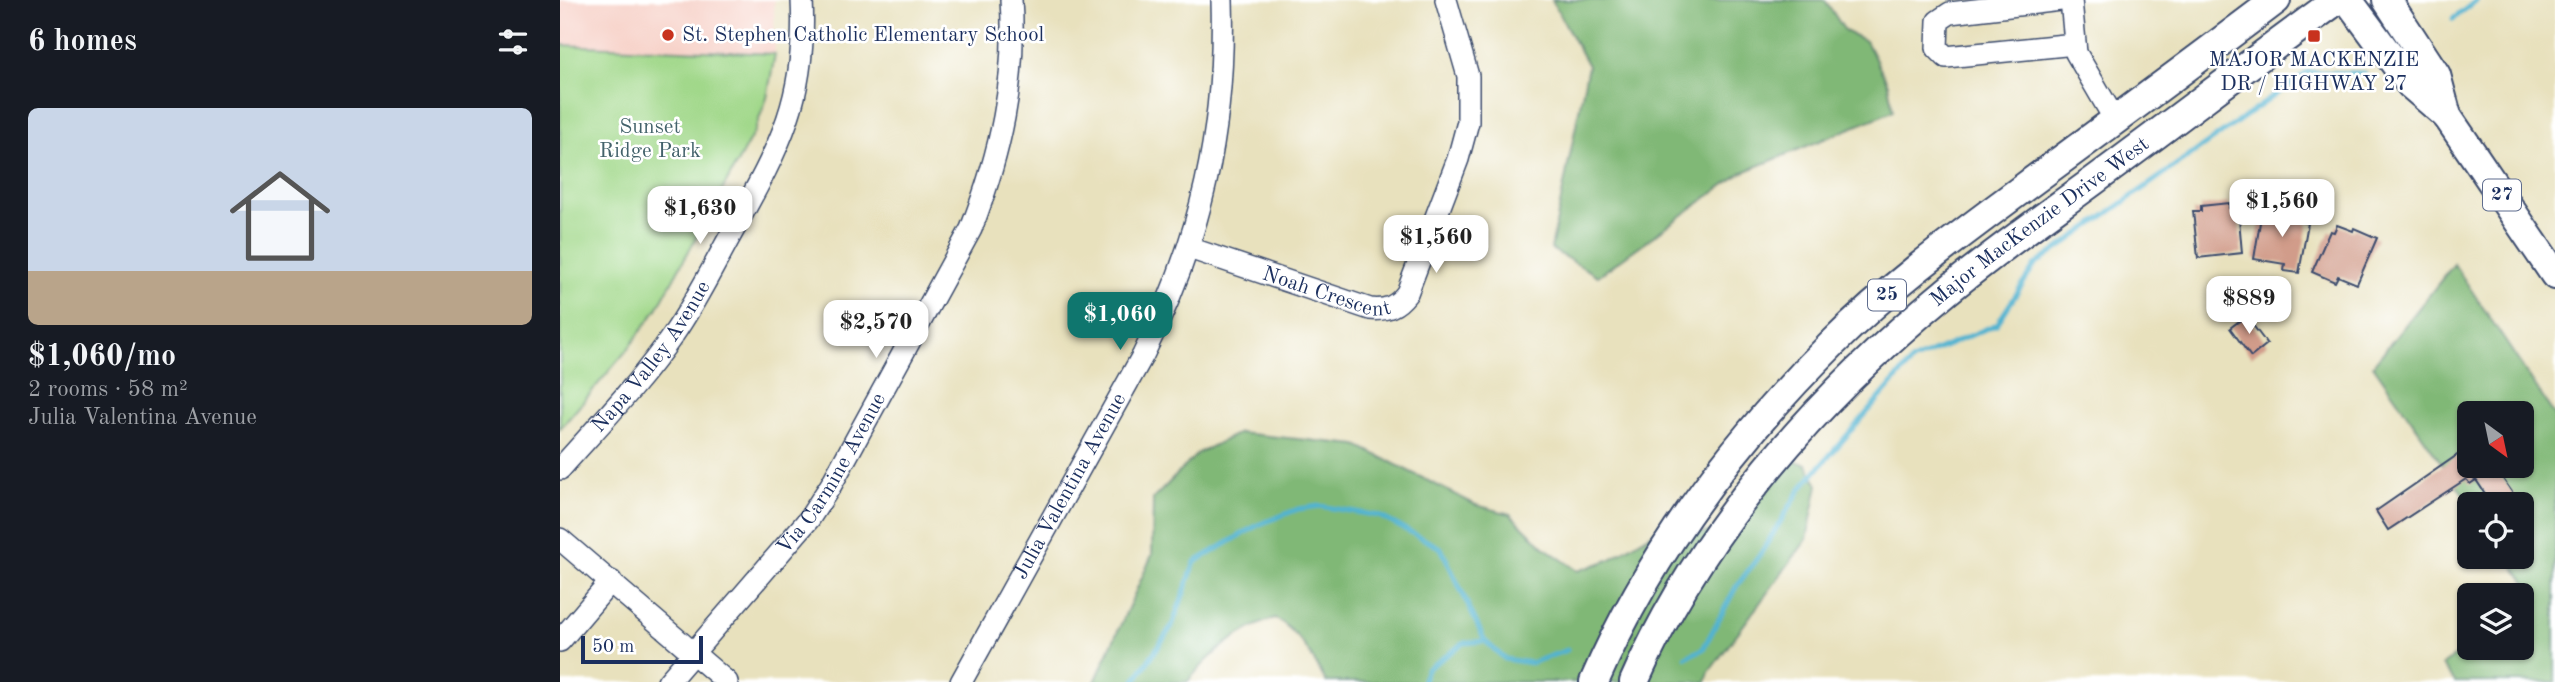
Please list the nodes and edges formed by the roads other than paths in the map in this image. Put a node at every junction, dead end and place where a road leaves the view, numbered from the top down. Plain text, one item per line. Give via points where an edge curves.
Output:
1 (802, 0) edge
2 (1011, 0) edge
3 (1222, 0) edge
4 (1446, 0) edge
5 (2061, 0) edge
6 (2071, 0) edge
7 (2276, 0) edge
8 (2337, 0) edge
9 (2348, 0) edge
10 (2387, 0) edge
11 (2075, 44) junction
12 (2447, 116) junction
13 (2115, 120) junction
14 (1189, 248) junction
15 (2555, 275) edge
16 (560, 469) edge
17 (560, 539) edge
18 (611, 581) junction
19 (560, 641) edge
20 (694, 653) junction
21 (668, 682) edge
22 (727, 682) edge
23 (961, 682) edge
24 (1594, 682) edge
25 (1634, 682) edge

1 - 16 street, Napa Valley Avenue via 800,78 788,123 771,161 675,333
2 - 20 street, Via Carmine Avenue via 1007,108 971,229 809,519
3 - 14 street, Julia Valentina Avenue via 1218,115
4 - 14 street, Noah Crescent via 1468,76 1468,122 1449,183 1400,303 1370,309
5 - 11 street via 1950,13 1938,21 1937,48 1946,57
6 - 11 street
7 - 13 main road, Major MacKenzie Drive West / 25
8 - 25 main road, Major MacKenzie Drive West / 25 via 1947,291 1847,381 1748,494 1701,560
9 - 12 main road, 27 via 2411,85
10 - 12 main road, 27 via 2436,75
11 - 13 street
12 - 15 main road, 27
13 - 24 main road, Major MacKenzie Drive West / 25 via 1901,282 1834,341 1786,392 1735,452 1676,534 1627,615
14 - 23 street, Julia Valentina Avenue via 1143,355
17 - 18 street
18 - 19 street
18 - 20 street
20 - 21 street, Via Carmine Avenue
20 - 22 street

